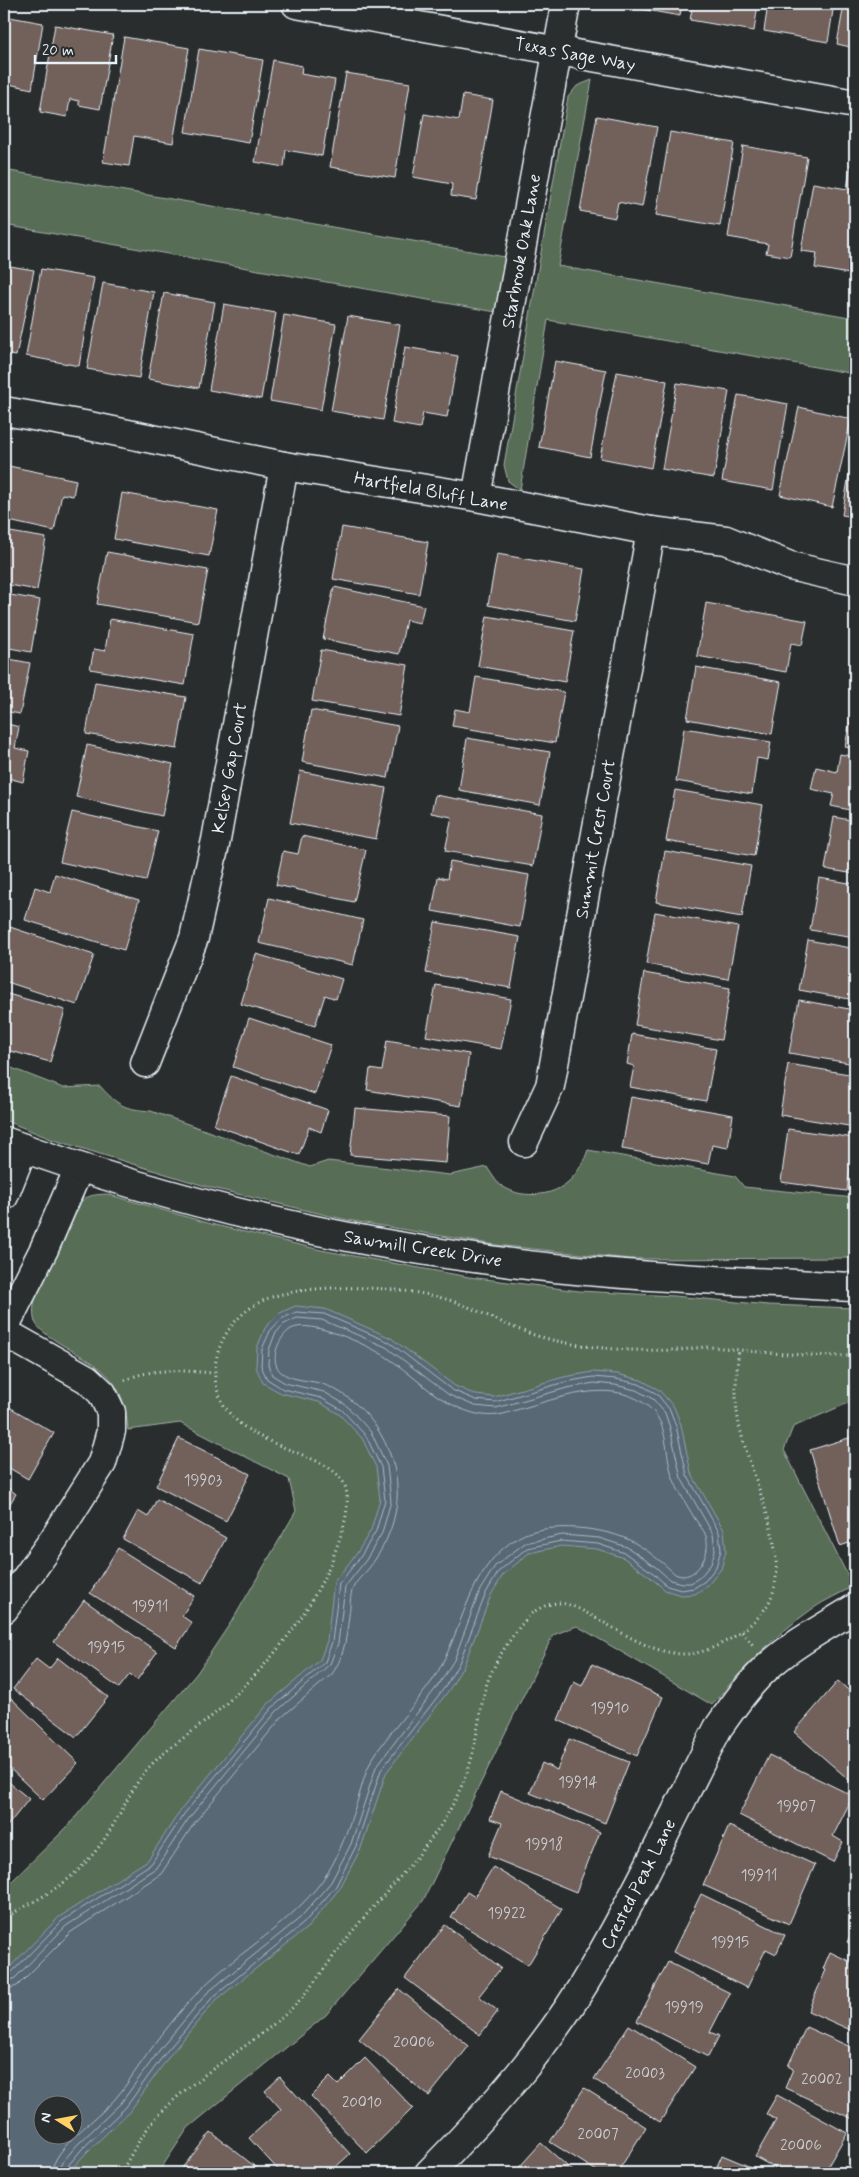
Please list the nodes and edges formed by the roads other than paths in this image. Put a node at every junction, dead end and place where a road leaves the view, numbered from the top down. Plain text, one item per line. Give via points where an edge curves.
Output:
1 (296, 4) edge
2 (566, 4) edge
3 (558, 51) junction
4 (855, 104) edge
5 (4, 411) edge
6 (284, 466) junction
7 (476, 497) junction
8 (651, 531) junction
9 (855, 581) edge
10 (145, 1064) dead end
11 (524, 1142) dead end
12 (13, 1144) edge
13 (78, 1168) junction
14 (4, 1196) edge
15 (855, 1287) edge
16 (4, 1328) edge
17 (4, 1332) edge
18 (855, 1608) edge
19 (4, 1609) edge
20 (429, 2173) edge

1 - 3 street, Texas Sage Way
2 - 3 street, Starbrook Oak Lane
3 - 4 street, Texas Sage Way
3 - 7 street, Starbrook Oak Lane
5 - 6 street, Hartfield Bluff Lane
6 - 7 street, Hartfield Bluff Lane
6 - 10 street, Kelsey Gap Court via 216,840 194,938
7 - 8 street, Hartfield Bluff Lane
8 - 9 street, Hartfield Bluff Lane via 726,540 790,566
8 - 11 street, Summit Crest Court via 550,1086
12 - 13 street, Sawmill Creek Drive
12 - 14 street
13 - 15 street, Sawmill Creek Drive via 238,1214 401,1247 555,1268
13 - 16 street via 44,1248
17 - 19 street via 87,1378 102,1393 110,1412 111,1431 102,1463 54,1539
18 - 20 street, Crested Peak Lane via 789,1649 743,1692 718,1728 594,1968 536,2053 483,2118

